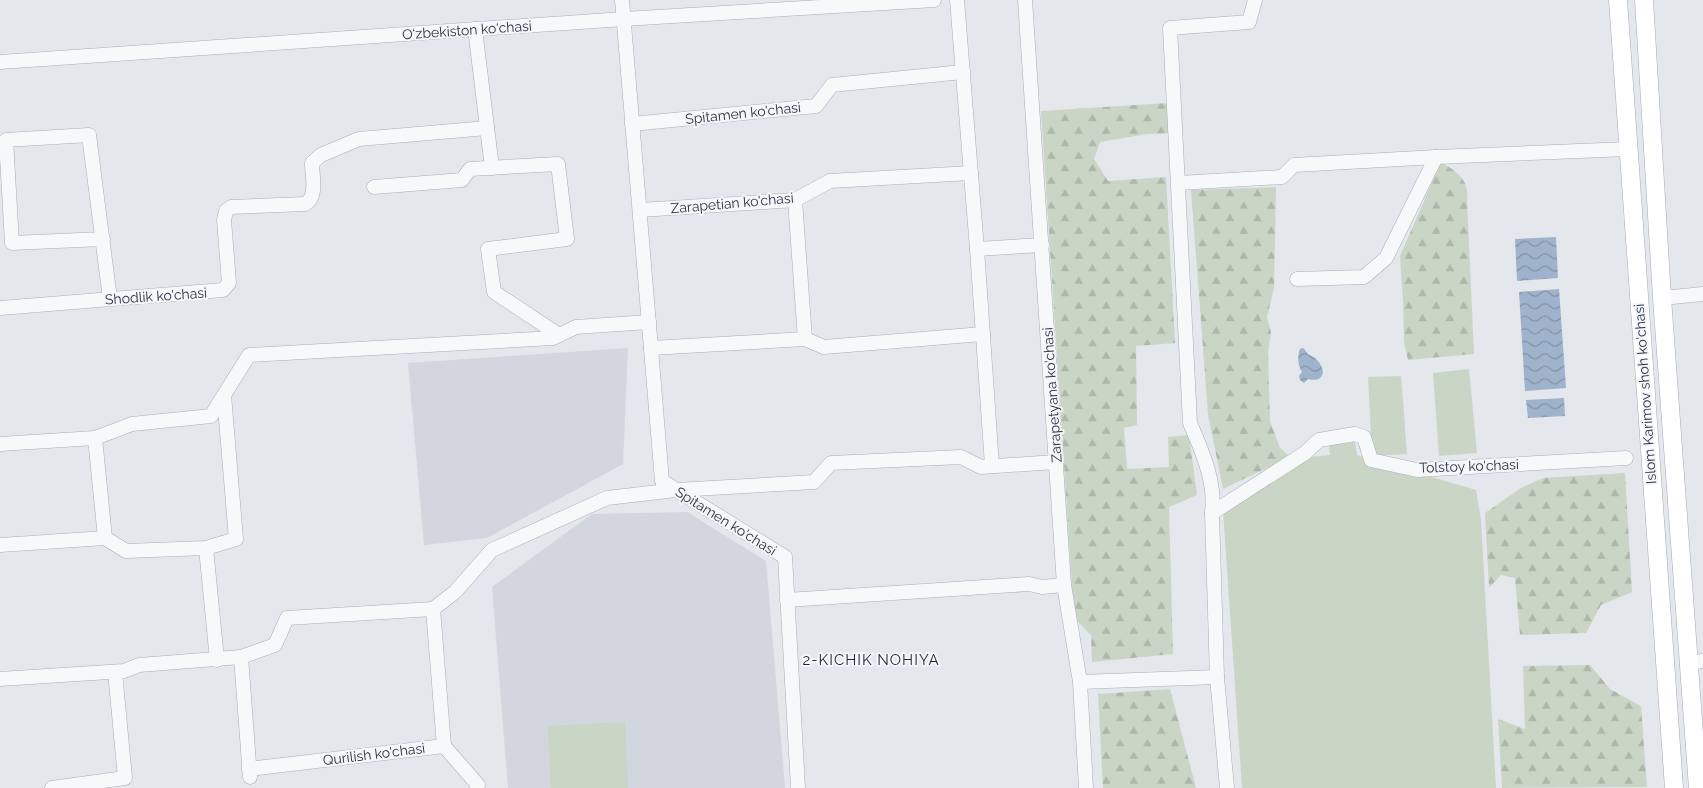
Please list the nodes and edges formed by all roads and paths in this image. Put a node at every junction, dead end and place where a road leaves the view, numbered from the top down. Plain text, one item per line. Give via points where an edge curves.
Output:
1 (622, 0) edge
2 (934, 0) edge
3 (957, 0) edge
4 (1026, 0) edge
5 (1255, 0) edge
6 (1618, 0) edge
7 (1644, 0) edge
8 (624, 19) junction
9 (475, 29) junction
10 (0, 62) edge
11 (963, 72) junction
12 (632, 124) junction
13 (487, 128) junction
14 (1628, 149) junction
15 (1436, 157) junction
16 (492, 168) junction
17 (971, 173) junction
18 (1179, 183) junction
19 (374, 187) dead end
20 (795, 200) junction
21 (640, 210) junction
22 (102, 239) junction
23 (1042, 245) junction
24 (977, 249) junction
25 (1297, 279) dead end
26 (1703, 294) edge
27 (1662, 298) junction
28 (110, 299) junction
29 (0, 308) edge
30 (649, 322) junction
31 (983, 334) junction
32 (559, 335) junction
33 (805, 339) junction
34 (651, 348) junction
35 (224, 395) junction
36 (95, 438) junction
37 (0, 444) edge
38 (1626, 458) dead end
39 (1056, 462) junction
40 (992, 466) junction
41 (676, 490) junction
42 (1212, 513) junction
43 (105, 538) junction
44 (0, 545) edge
45 (206, 548) junction
46 (1064, 585) junction
47 (787, 600) junction
48 (433, 609) junction
49 (241, 657) junction
50 (217, 660) junction
51 (1696, 662) edge
52 (116, 672) junction
53 (1217, 677) junction
54 (0, 680) edge
55 (1080, 682) junction
56 (444, 746) junction
57 (52, 788) edge
58 (477, 788) edge
59 (798, 788) edge
60 (1086, 788) edge
61 (1227, 788) edge
62 (1674, 788) edge
63 (1698, 788) edge

1 - 8 street, Spitamen ko'chasi
2 - 8 street, O‘zbekiston ko‘chasi
3 - 11 street
4 - 23 street, Zarapetyana ko'chasi
5 - 18 street via 1249,22 1170,28
6 - 14 main road, Islom Karimov shoh ko'chasi
7 - 27 main road, Islom Karimov shoh ko'chasi
8 - 9 street, O‘zbekiston ko‘chasi
8 - 12 street, Spitamen ko'chasi
9 - 10 street, O‘zbekiston ko‘chasi
9 - 13 street
11 - 12 street, Spitamen ko'chasi via 832,85 816,106
11 - 17 street
12 - 21 street, Spitamen ko'chasi
13 - 16 street
13 - 28 street, Shodlik ko'chasi via 360,139 321,155 312,163 313,195 310,202 231,207 226,211 229,283 223,290
14 - 15 street
14 - 62 main road, Islom Karimov shoh ko'chasi
15 - 18 street via 1294,165 1282,177
15 - 25 street via 1386,258 1364,277
16 - 19 street via 470,169 462,180
16 - 32 street via 558,164 567,239 488,249 494,292
17 - 20 street, Zarapetian ko'chasi via 830,182
17 - 24 street
18 - 42 street via 1190,423 1205,460 1214,500
20 - 21 street, Zarapetian ko'chasi
20 - 33 street
21 - 30 street, Spitamen ko'chasi
22 - 22 street via 88,135 6,140 12,243
22 - 28 street
23 - 24 street
23 - 39 street, Zarapetyana ko'chasi
24 - 31 street
26 - 27 street
27 - 51 main road, Islom Karimov shoh ko'chasi
28 - 29 street, Shodlik ko'chasi
30 - 32 street via 576,327
30 - 34 street, Spitamen ko'chasi
31 - 33 street via 824,348
31 - 40 street
32 - 35 street via 553,338 249,354
33 - 34 street
34 - 41 street, Spitamen ko'chasi via 662,481
35 - 36 street via 211,416 132,424
35 - 45 street via 236,539
36 - 37 street
36 - 43 street
38 - 42 street, Tolstoy ko'chasi via 1417,470 1371,460 1364,437 1355,434 1320,440
39 - 40 street
39 - 46 street, Zarapetyana ko'chasi
40 - 41 street via 981,467 961,457 831,462 814,482
41 - 47 street, Spitamen ko'chasi via 785,557
41 - 48 street via 607,498 492,550 455,592
42 - 53 street
43 - 44 street
43 - 45 street via 126,550
45 - 50 street
46 - 47 street via 1042,587 1029,584
46 - 55 street, Zarapetyana ko'chasi
47 - 59 street, Spitamen ko'chasi
48 - 49 street via 287,618 275,645
48 - 56 street
49 - 50 street
49 - 56 street, Qurilish ko'chasi via 249,773
50 - 52 street via 139,665
51 - 63 main road, Islom Karimov shoh ko'chasi
52 - 54 street
52 - 57 street via 126,778
53 - 55 street
53 - 61 street
55 - 60 street, Zarapetyana ko'chasi
56 - 58 street, Qurilish ko'chasi via 478,785

